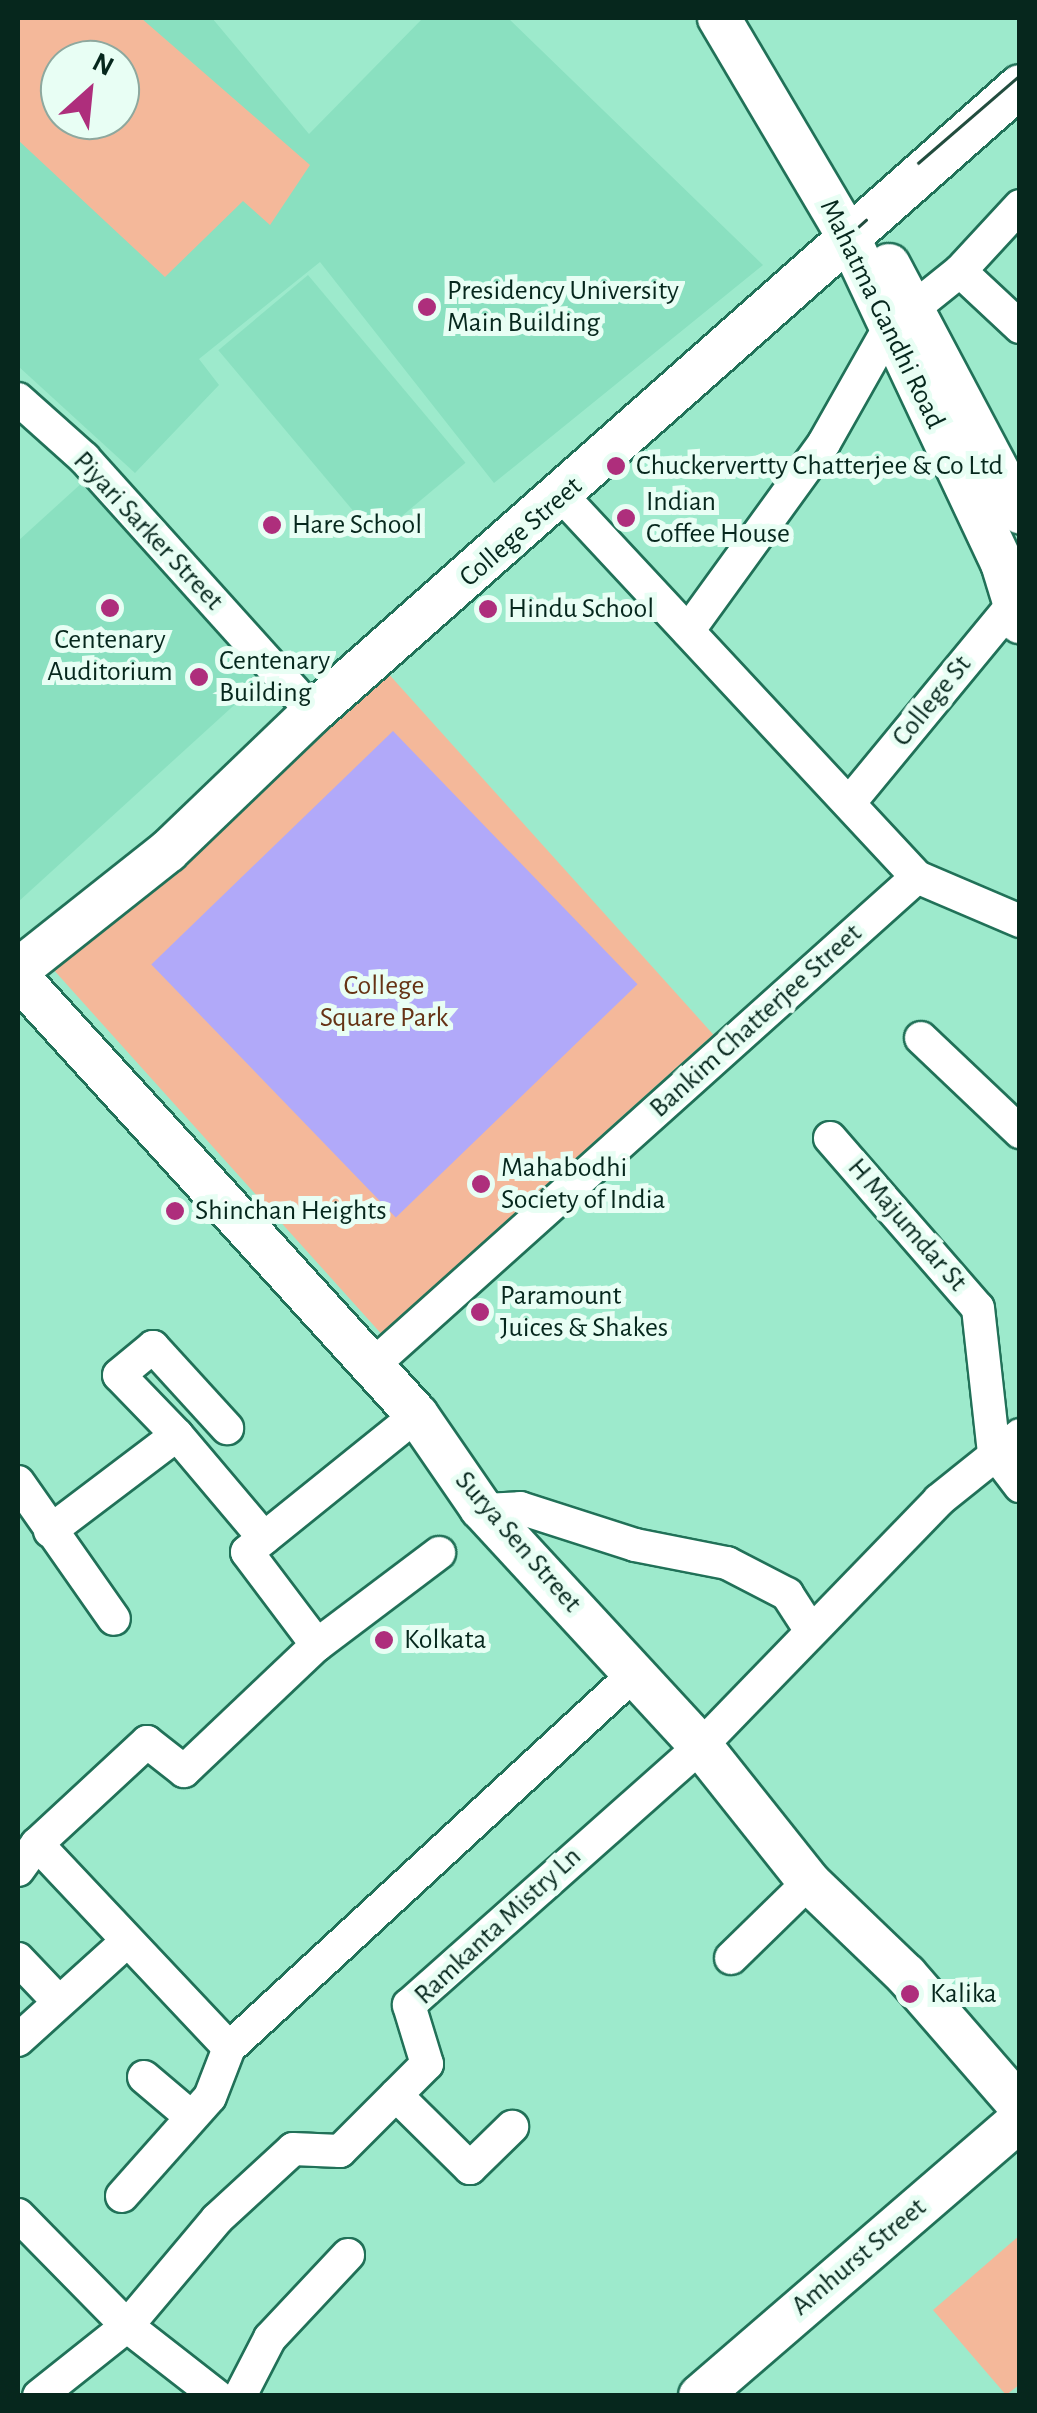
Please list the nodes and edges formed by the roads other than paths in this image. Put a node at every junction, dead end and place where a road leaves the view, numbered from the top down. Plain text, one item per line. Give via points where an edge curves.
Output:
1 (720, 18) edge
2 (741, 18) edge
3 (1012, 104) edge
4 (1020, 206) edge
5 (857, 228) junction
6 (960, 271) junction
7 (901, 320) junction
8 (1020, 328) edge
9 (18, 399) edge
10 (562, 497) junction
11 (1020, 512) edge
12 (1018, 606) edge
13 (688, 631) junction
14 (313, 712) junction
15 (850, 802) junction
16 (917, 876) junction
17 (1020, 921) edge
18 (18, 974) edge
19 (921, 1038) dead end
20 (1020, 1132) edge
21 (830, 1138) dead end
22 (372, 1366) junction
23 (417, 1415) junction
24 (227, 1428) dead end
25 (177, 1435) junction
26 (1006, 1443) edge
27 (18, 1482) edge
28 (1020, 1486) edge
29 (484, 1510) junction
30 (50, 1531) junction
31 (264, 1538) junction
32 (439, 1553) dead end
33 (114, 1619) dead end
34 (811, 1631) junction
35 (317, 1644) junction
36 (634, 1674) junction
37 (701, 1746) junction
38 (37, 1844) junction
39 (18, 1870) edge
40 (810, 1882) junction
41 (126, 1941) junction
42 (731, 1958) dead end
43 (18, 1959) edge
44 (58, 2002) junction
45 (18, 2040) edge
46 (229, 2048) junction
47 (144, 2077) dead end
48 (396, 2095) junction
49 (1020, 2106) edge
50 (190, 2116) junction
51 (1020, 2120) edge
52 (512, 2128) dead end
53 (122, 2196) dead end
54 (18, 2215) edge
55 (348, 2254) dead end
56 (127, 2326) junction
57 (39, 2396) edge
58 (218, 2396) edge
59 (240, 2396) edge
60 (700, 2396) edge

1 - 5 main road, Mahatma Gandhi Road
2 - 5 main road, Mahatma Gandhi Road
3 - 5 main road, College Street
4 - 6 street
5 - 7 main road, Mahatma Gandhi Road
5 - 10 main road, College Street
6 - 7 street
6 - 8 street
7 - 11 main road, Mahatma Gandhi Road
7 - 12 main road, Mahatma Gandhi Road
7 - 13 street via 824,443
9 - 14 street, Piyari Sarker Street via 84,458
10 - 13 street
10 - 14 main road, College Street
12 - 15 street, College St
13 - 15 street
14 - 18 main road, College Street via 168,852
15 - 16 street
16 - 17 street
16 - 22 street, Bankim Chatterjee Street
18 - 22 main road, Surya Sen Street
19 - 20 street
21 - 26 street, H Majumdar St via 978,1308
22 - 23 main road, Surya Sen Street
23 - 29 main road, Surya Sen Street
23 - 31 street
24 - 25 street via 152,1347 119,1374
25 - 30 street
25 - 31 street
26 - 28 street
26 - 34 street
27 - 30 street
29 - 34 street via 520,1508 635,1545 727,1563 787,1594
29 - 36 main road, Surya Sen Street
30 - 33 street
31 - 35 street via 247,1552
32 - 35 street
34 - 37 street
35 - 38 street via 184,1771 147,1742
36 - 37 main road, Surya Sen Street
36 - 46 street
37 - 40 main road, Surya Sen Street
37 - 48 street, Ramkanta Mistry Ln via 409,2005 426,2064
38 - 39 street
38 - 41 street
40 - 42 street
40 - 49 main road, Surya Sen Street via 906,1975
41 - 44 street
41 - 46 street
43 - 44 street
44 - 45 street
46 - 50 street via 210,2097
47 - 50 street
48 - 52 street via 470,2168
48 - 56 street, Ramkanta Mistry Ln via 340,2151 292,2149 217,2219
50 - 53 street
51 - 60 main road, Amhurst Street
54 - 56 street
55 - 59 street via 270,2338
56 - 57 street, Ramkanta Mistry Ln
56 - 58 street

